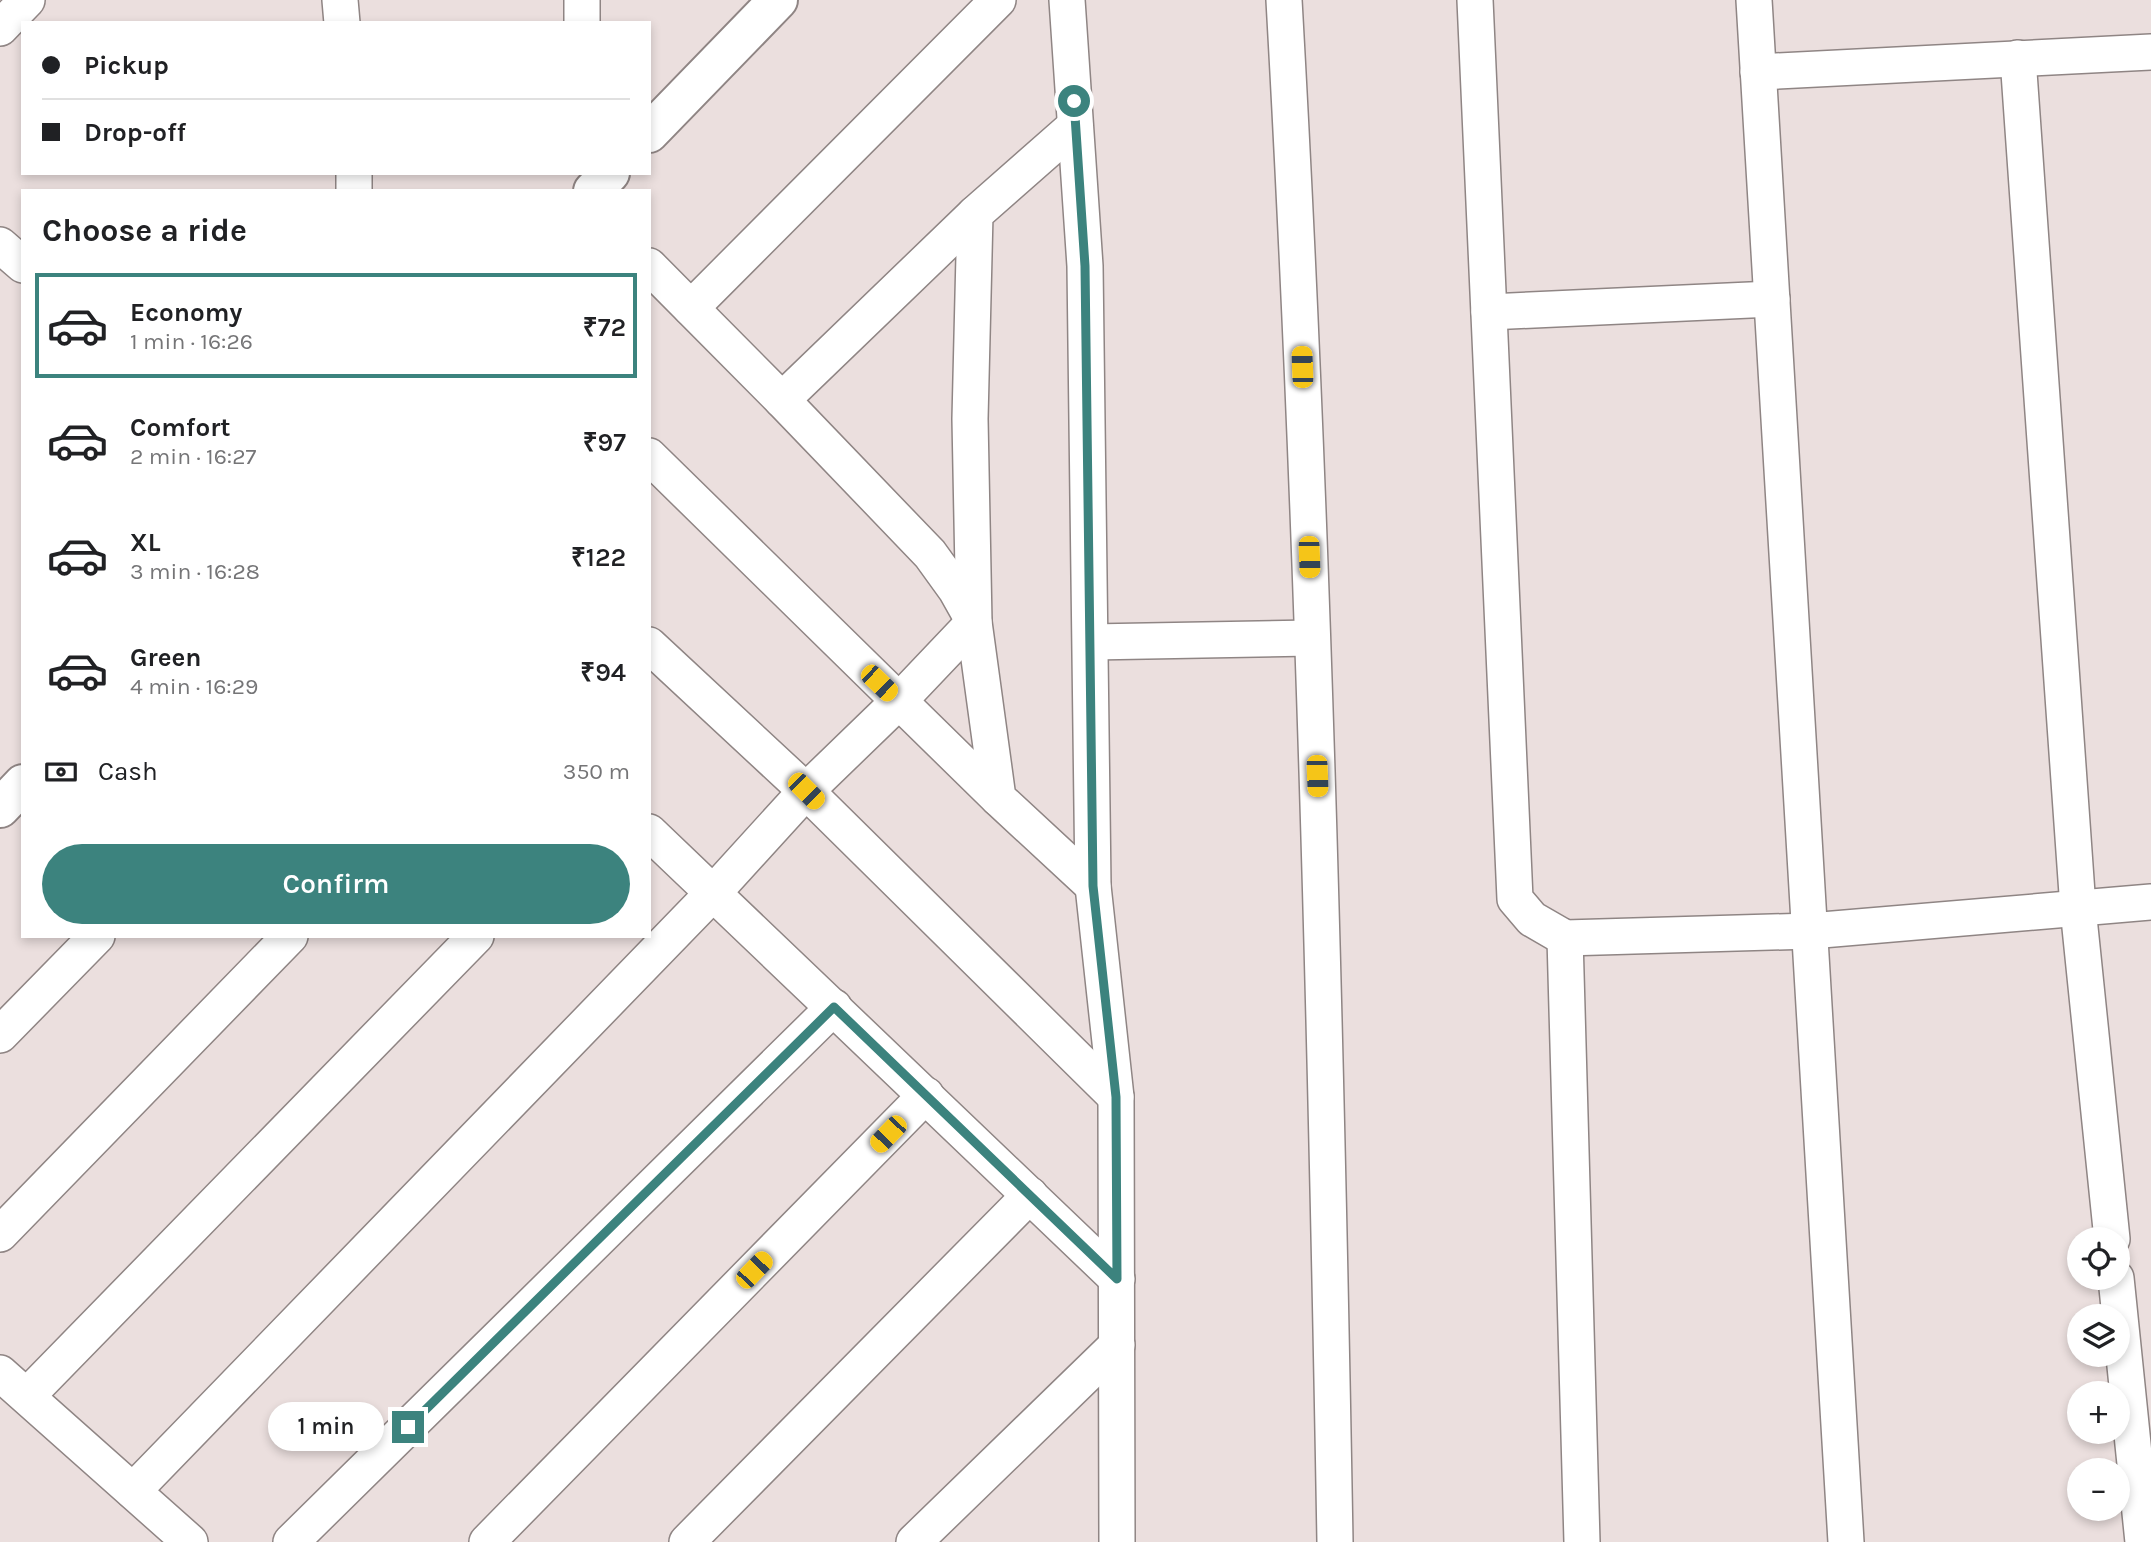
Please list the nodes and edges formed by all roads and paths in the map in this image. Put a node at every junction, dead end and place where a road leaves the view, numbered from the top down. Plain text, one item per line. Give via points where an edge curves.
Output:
1 (27, 0) edge
2 (340, 0) edge
3 (582, 0) edge
4 (778, 0) edge
5 (998, 0) edge
6 (1067, 0) edge
7 (1284, 0) edge
8 (1475, 0) edge
9 (1754, 0) edge
10 (342, 21) edge
11 (582, 21) edge
12 (0, 28) edge
13 (2151, 52) edge
14 (2018, 58) junction
15 (1758, 72) junction
16 (1075, 127) junction
17 (651, 131) edge
18 (608, 175) edge
19 (595, 189) edge
20 (975, 214) junction
21 (0, 245) edge
22 (21, 263) edge
23 (651, 268) edge
24 (1772, 299) junction
25 (691, 308) junction
26 (1489, 312) junction
27 (782, 400) junction
28 (651, 458) edge
29 (974, 622) junction
30 (1312, 638) junction
31 (1091, 642) junction
32 (651, 647) edge
33 (898, 702) junction
34 (21, 786) edge
35 (806, 791) junction
36 (998, 797) junction
37 (0, 808) edge
38 (651, 834) edge
39 (1093, 886) junction
40 (714, 892) junction
41 (2151, 902) edge
42 (2078, 908) junction
43 (1810, 931) junction
44 (95, 938) edge
45 (288, 938) edge
46 (474, 938) edge
47 (1565, 938) junction
48 (834, 1007) junction
49 (0, 1035) edge
50 (926, 1095) junction
51 (1116, 1097) junction
52 (1030, 1195) junction
53 (2111, 1227) edge
54 (0, 1234) edge
55 (1117, 1279) junction
56 (2117, 1290) edge
57 (1117, 1345) junction
58 (0, 1373) edge
59 (27, 1396) junction
60 (133, 1491) junction
61 (929, 1534) edge
62 (190, 1542) edge
63 (291, 1542) edge
64 (487, 1542) edge
65 (687, 1542) edge
66 (1117, 1542) edge
67 (1335, 1542) edge
68 (1582, 1542) edge
69 (1846, 1542) edge
70 (2143, 1542) edge

1 - 12 street
2 - 10 street
3 - 11 street
4 - 17 street
5 - 25 street
6 - 16 street
7 - 30 street
8 - 26 street
9 - 15 street
13 - 14 street
14 - 15 street
14 - 42 street
15 - 24 street
16 - 20 street
16 - 31 street via 1085,266
18 - 19 street
20 - 27 street
20 - 29 street via 970,419
21 - 22 street
23 - 25 street
24 - 26 street
24 - 43 street
25 - 27 street
26 - 47 street via 1515,899 1532,919
27 - 29 street via 930,554
28 - 33 street
29 - 33 street
29 - 36 street
30 - 31 street
30 - 67 street
31 - 39 street
32 - 35 street
33 - 35 street
33 - 36 street
34 - 37 street
35 - 40 street
35 - 51 street
36 - 39 street
38 - 40 street
39 - 51 street
40 - 48 street
40 - 60 street
41 - 42 street
42 - 43 street
42 - 53 street
43 - 47 street
43 - 69 street
44 - 49 street
45 - 54 street
46 - 59 street
47 - 68 street
48 - 50 street
48 - 63 street
50 - 52 street
50 - 64 street
51 - 55 street
52 - 55 street
52 - 65 street
55 - 57 street
56 - 70 street
57 - 61 street
57 - 66 street
58 - 59 street
59 - 60 street
60 - 62 street

